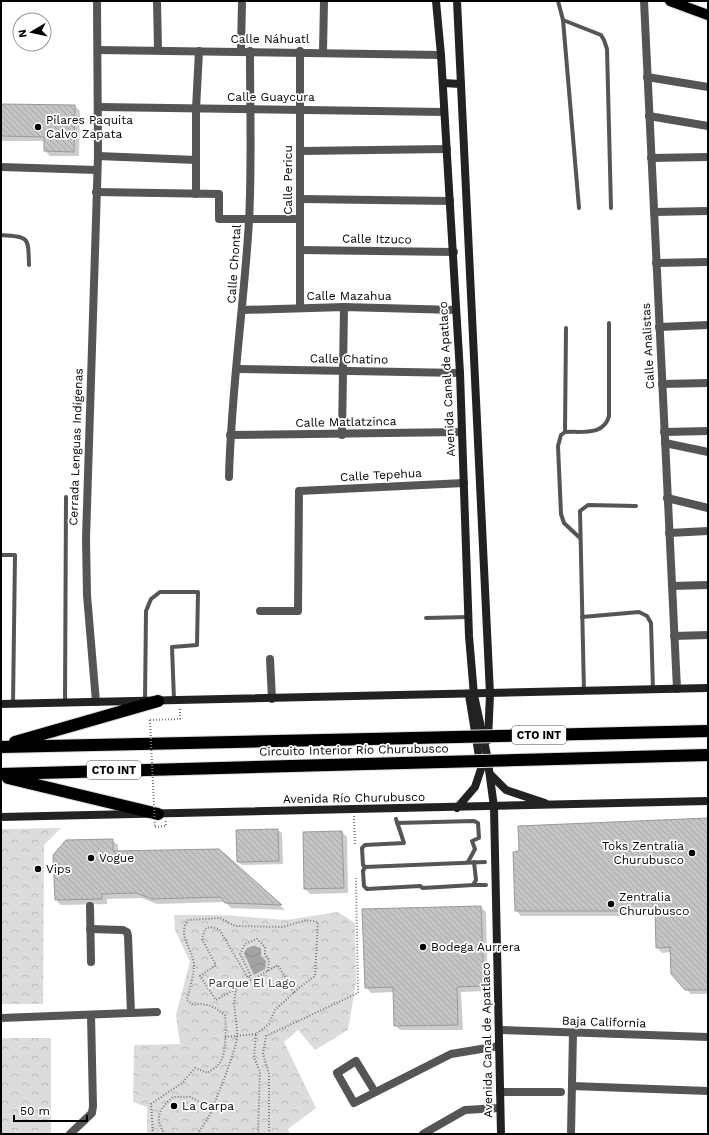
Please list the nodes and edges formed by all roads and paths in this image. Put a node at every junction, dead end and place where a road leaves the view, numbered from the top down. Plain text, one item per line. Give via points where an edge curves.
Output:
1 (97, 1) edge
2 (157, 1) edge
3 (242, 1) edge
4 (324, 1) edge
5 (436, 1) edge
6 (457, 1) edge
7 (558, 1) edge
8 (644, 1) edge
9 (670, 1) edge
10 (708, 16) edge
11 (563, 20) junction
12 (98, 50) junction
13 (158, 50) junction
14 (199, 51) junction
15 (241, 51) junction
16 (250, 51) junction
17 (300, 52) junction
18 (323, 52) junction
19 (441, 55) junction
20 (647, 77) junction
21 (443, 83) junction
22 (461, 84) junction
23 (708, 87) edge
24 (98, 107) junction
25 (196, 109) junction
26 (250, 109) junction
27 (301, 109) junction
28 (444, 112) junction
29 (649, 116) junction
30 (708, 126) edge
31 (447, 148) junction
32 (300, 152) junction
33 (98, 156) junction
34 (708, 157) edge
35 (651, 158) junction
36 (196, 160) junction
37 (1, 167) edge
38 (97, 170) junction
39 (96, 192) junction
40 (196, 194) junction
41 (300, 199) junction
42 (450, 201) junction
43 (578, 208) dead end
44 (611, 208) dead end
45 (708, 211) edge
46 (654, 212) junction
47 (249, 219) junction
48 (300, 219) junction
49 (1, 236) edge
50 (300, 250) junction
51 (454, 252) junction
52 (708, 262) edge
53 (656, 263) junction
54 (29, 265) dead end
55 (344, 307) junction
56 (300, 308) junction
57 (243, 310) junction
58 (456, 310) junction
59 (609, 323) dead end
60 (708, 325) edge
61 (659, 327) junction
62 (566, 328) dead end
63 (237, 369) junction
64 (344, 370) junction
65 (460, 373) junction
66 (708, 383) edge
67 (662, 384) junction
68 (708, 431) edge
69 (462, 432) junction
70 (565, 432) junction
71 (664, 432) junction
72 (230, 435) junction
73 (342, 435) junction
74 (665, 443) junction
75 (708, 452) edge
76 (229, 477) dead end
77 (464, 483) junction
78 (66, 496) dead end
79 (667, 498) junction
80 (636, 506) dead end
81 (708, 508) edge
82 (708, 532) edge
83 (669, 533) junction
84 (580, 538) junction
85 (1, 554) edge
86 (708, 585) edge
87 (672, 586) junction
88 (260, 611) dead end
89 (468, 616) junction
90 (582, 617) junction
91 (426, 618) dead end
92 (708, 635) edge
93 (674, 636) junction
94 (270, 659) dead end
95 (708, 688) edge
96 (677, 689) junction
97 (653, 690) junction
98 (584, 692) junction
99 (490, 694) junction
100 (472, 695) junction
101 (272, 699) junction
102 (158, 701) junction
103 (177, 701) junction
104 (96, 702) junction
105 (145, 702) junction
106 (65, 703) junction
107 (1, 704) edge
108 (13, 704) junction
109 (708, 731) edge
110 (1, 746) edge
111 (487, 755) junction
112 (708, 756) edge
113 (489, 773) junction
114 (1, 775) edge
115 (708, 801) edge
116 (553, 805) junction
117 (494, 807) junction
118 (457, 808) junction
119 (354, 810) junction
120 (158, 814) junction
121 (1, 817) edge
122 (155, 827) dead end
123 (355, 849) dead end
124 (468, 862) junction
125 (474, 862) junction
126 (485, 862) dead end
127 (365, 867) junction
128 (356, 873) dead end
129 (472, 885) junction
130 (486, 885) dead end
131 (90, 906) dead end
132 (90, 929) junction
133 (91, 962) dead end
134 (268, 971) junction
135 (237, 988) junction
136 (294, 993) junction
137 (158, 1012) dead end
138 (131, 1013) junction
139 (91, 1014) junction
140 (1, 1018) edge
141 (499, 1030) junction
142 (573, 1033) junction
143 (256, 1034) junction
144 (237, 1035) junction
145 (225, 1037) junction
146 (708, 1037) edge
147 (499, 1046) junction
148 (572, 1086) junction
149 (708, 1091) edge
150 (375, 1092) junction
151 (500, 1092) junction
152 (561, 1092) dead end
153 (214, 1102) junction
154 (500, 1108) junction
155 (70, 1134) edge
156 (153, 1134) edge
157 (165, 1134) edge
158 (198, 1134) edge
159 (258, 1134) edge
160 (269, 1134) edge
161 (423, 1134) edge
162 (501, 1134) edge
163 (571, 1134) edge

1 - 12 street, Cerrada Lenguas Indígenas
2 - 13 street
3 - 15 street
4 - 18 street
5 - 19 street, Avenida Canal de Apatlaco
6 - 22 street, Avenida Canal de Apatlaco
7 - 11 lane
8 - 20 street, Calle Analistas
9 - 10 main road
11 - 43 lane
11 - 44 lane via 601,35 607,49
12 - 13 street, Calle Náhuatl
12 - 24 street, Cerrada Lenguas Indígenas
13 - 14 street, Calle Náhuatl
14 - 15 street, Calle Náhuatl
14 - 25 street
15 - 16 street, Calle Náhuatl
16 - 17 street, Calle Náhuatl
16 - 26 street, Calle Chontal
17 - 18 street, Calle Náhuatl
17 - 27 street, Calle Pericu
18 - 19 street, Calle Náhuatl
19 - 21 street, Avenida Canal de Apatlaco
20 - 23 street
20 - 29 street, Calle Analistas
21 - 22 street
21 - 28 street, Avenida Canal de Apatlaco
22 - 99 street, Avenida Canal de Apatlaco
24 - 25 street, Calle Guaycura
24 - 33 street, Cerrada Lenguas Indígenas
25 - 26 street, Calle Guaycura
25 - 36 street
26 - 27 street, Calle Guaycura
26 - 47 street, Calle Chontal
27 - 28 street, Calle Guaycura
27 - 32 street, Calle Pericu
28 - 31 street, Avenida Canal de Apatlaco
29 - 30 street
29 - 35 street, Calle Analistas
31 - 32 street
31 - 42 street, Avenida Canal de Apatlaco
32 - 41 street, Calle Pericu
33 - 36 street
33 - 38 street, Cerrada Lenguas Indígenas
34 - 35 street
35 - 46 street, Calle Analistas
36 - 40 street
37 - 38 street
38 - 39 street, Cerrada Lenguas Indígenas
39 - 40 street
39 - 104 street, Cerrada Lenguas Indígenas via 86,539 87,595
40 - 47 street via 219,194 219,219
41 - 42 street
41 - 48 street, Calle Pericu
42 - 51 street, Avenida Canal de Apatlaco
45 - 46 street
46 - 53 street, Calle Analistas
47 - 48 street
47 - 57 street, Calle Chontal
48 - 50 street, Calle Pericu
49 - 54 lane via 20,236 28,242
50 - 51 street, Calle Itzuco
50 - 56 street, Calle Pericu
51 - 58 street, Avenida Canal de Apatlaco
52 - 53 street
53 - 61 street, Calle Analistas
55 - 56 street, Calle Mazahua
55 - 58 street, Calle Mazahua
55 - 64 street
56 - 57 street, Calle Mazahua
57 - 63 street, Calle Chontal
58 - 65 street, Avenida Canal de Apatlaco
59 - 70 lane via 607,424 600,430
60 - 61 street
61 - 67 street, Calle Analistas
62 - 70 lane
63 - 64 street, Calle Chatino
63 - 72 street, Calle Chontal
64 - 65 street, Calle Chatino
64 - 73 street
65 - 69 street, Avenida Canal de Apatlaco
66 - 67 street
67 - 71 street, Calle Analistas
68 - 71 street
69 - 73 street, Calle Matlatzinca
69 - 77 street, Avenida Canal de Apatlaco
70 - 84 lane via 561,435 558,446 561,514 564,523
71 - 74 street, Calle Analistas
72 - 73 street, Calle Matlatzinca
72 - 76 street, Calle Chontal
74 - 75 street
74 - 79 street, Calle Analistas
77 - 88 street, Calle Tepehua via 299,492 298,611
77 - 89 street, Avenida Canal de Apatlaco
78 - 106 lane
79 - 81 street
79 - 83 street, Calle Analistas
80 - 84 lane via 583,507 580,511
82 - 83 street
83 - 87 street, Calle Analistas
84 - 90 lane
85 - 108 lane via 15,555
86 - 87 street
87 - 93 street, Calle Analistas
89 - 91 lane
89 - 100 street, Avenida Canal de Apatlaco
90 - 97 lane via 639,612 647,616 651,623
90 - 98 lane
92 - 93 street
93 - 96 street, Calle Analistas
94 - 101 street
95 - 96 street
96 - 97 street
97 - 98 street
98 - 99 street
99 - 100 street
99 - 111 street, Avenida Canal de Apatlaco
100 - 101 street
100 - 111 street, Avenida Canal de Apatlaco
100 - 118 street via 481,768 475,787
101 - 103 street
102 - 103 street
102 - 105 street
102 - 110 highway
103 - 105 lane via 172,647 198,645 198,592 160,592 151,599 146,610
103 - 122 path, bridge via 180,718 150,720
104 - 105 street
104 - 106 street
106 - 108 street
107 - 108 street
109 - 110 highway, Circuito Interior Río Churubusco / CTO INT, bridge
111 - 113 street, Avenida Canal de Apatlaco
112 - 114 highway, Circuito Interior Río Churubusco / CTO INT, bridge
113 - 116 street via 498,784 510,792
113 - 117 street, Avenida Canal de Apatlaco
114 - 120 highway
115 - 116 street, Avenida Río Churubusco
116 - 117 street, Avenida Río Churubusco
117 - 118 street, Avenida Río Churubusco
117 - 141 street, Avenida Canal de Apatlaco
118 - 119 street, Avenida Río Churubusco
119 - 120 street, Avenida Río Churubusco
119 - 123 path
120 - 121 street, Avenida Río Churubusco
124 - 125 lane
124 - 127 lane
124 - 127 lane via 475,849 472,841 479,838 478,823 396,821 404,843 365,845 362,848
125 - 126 lane
125 - 129 lane via 476,880
127 - 129 lane via 364,886 367,889
128 - 160 path via 358,992 266,1036 264,1054 269,1074
129 - 130 lane
131 - 132 street
132 - 133 street
132 - 138 street via 127,932
134 - 135 path
134 - 135 path via 269,960 265,954 265,947 257,939 245,944 240,954 251,976 248,978 219,929 205,929 202,939 216,965 200,976 216,1000
134 - 136 path via 278,965
135 - 144 path via 233,1006
136 - 143 path via 275,1010 269,1024
136 - 145 path via 315,976 318,922 306,920 283,927 235,926 220,918 188,920 184,925 184,936 194,964 187,1000 193,1005 201,1003 215,1007 225,1015
137 - 138 street
138 - 139 street
139 - 140 street
139 - 155 street via 94,1106 92,1113
141 - 142 street, Baja California
141 - 147 street, Avenida Canal de Apatlaco
142 - 146 street, Baja California
142 - 148 street
143 - 144 path
143 - 159 path via 254,1057 260,1072
144 - 145 path
144 - 153 path via 222,1086
145 - 156 path via 219,1064 208,1072 195,1068 182,1083 151,1104
147 - 150 street via 451,1054
147 - 151 street, Avenida Canal de Apatlaco
148 - 149 street
148 - 163 street
150 - 150 street via 354,1103 337,1073 356,1061
151 - 152 street
151 - 154 street, Avenida Canal de Apatlaco
153 - 157 path via 204,1104 190,1097 173,1097 159,1113 159,1122
153 - 158 path
154 - 161 street via 465,1110
154 - 162 street, Avenida Canal de Apatlaco

